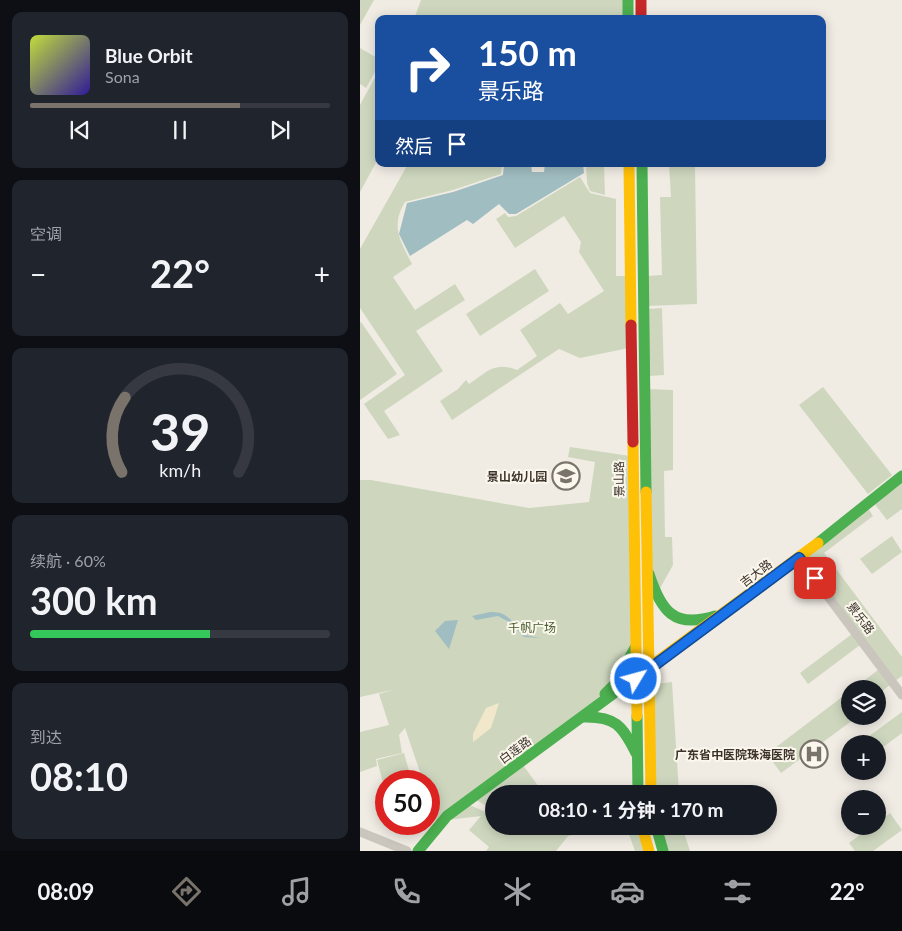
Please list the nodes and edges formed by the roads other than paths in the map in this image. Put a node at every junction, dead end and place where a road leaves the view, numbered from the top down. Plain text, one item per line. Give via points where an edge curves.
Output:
1 (628, 0) edge
2 (640, 0) edge
3 (628, 15) edge
4 (641, 15) edge
5 (629, 167) edge
6 (642, 167) edge
7 (902, 476) edge
8 (799, 558) junction
9 (647, 568) junction
10 (727, 611) junction
11 (635, 648) junction
12 (648, 670) junction
13 (636, 679) junction
14 (902, 695) edge
15 (583, 717) junction
16 (636, 753) junction
17 (638, 785) edge
18 (651, 785) edge
19 (360, 832) edge
20 (645, 835) edge
21 (659, 835) edge
22 (407, 851) edge
23 (418, 851) edge
24 (650, 851) edge
25 (663, 851) edge

1 - 3 main road
2 - 4 main road
5 - 11 main road, 景山路
6 - 9 main road
7 - 8 main road, 吉大路
8 - 10 main road, 吉大路
8 - 14 street, 景乐路
9 - 10 main road via 659,602 672,616 693,622
9 - 12 main road
10 - 12 main road, 吉大路
11 - 13 main road, 景山路
11 - 15 main road via 615,684
12 - 13 main road, 吉大路
12 - 18 main road
13 - 15 main road, 白莲路
13 - 16 main road, 景山路
15 - 16 main road via 603,716 614,722 626,732
15 - 23 main road, 白莲路 via 447,816
16 - 17 main road, 景山路
19 - 22 street
20 - 24 main road
21 - 25 main road

